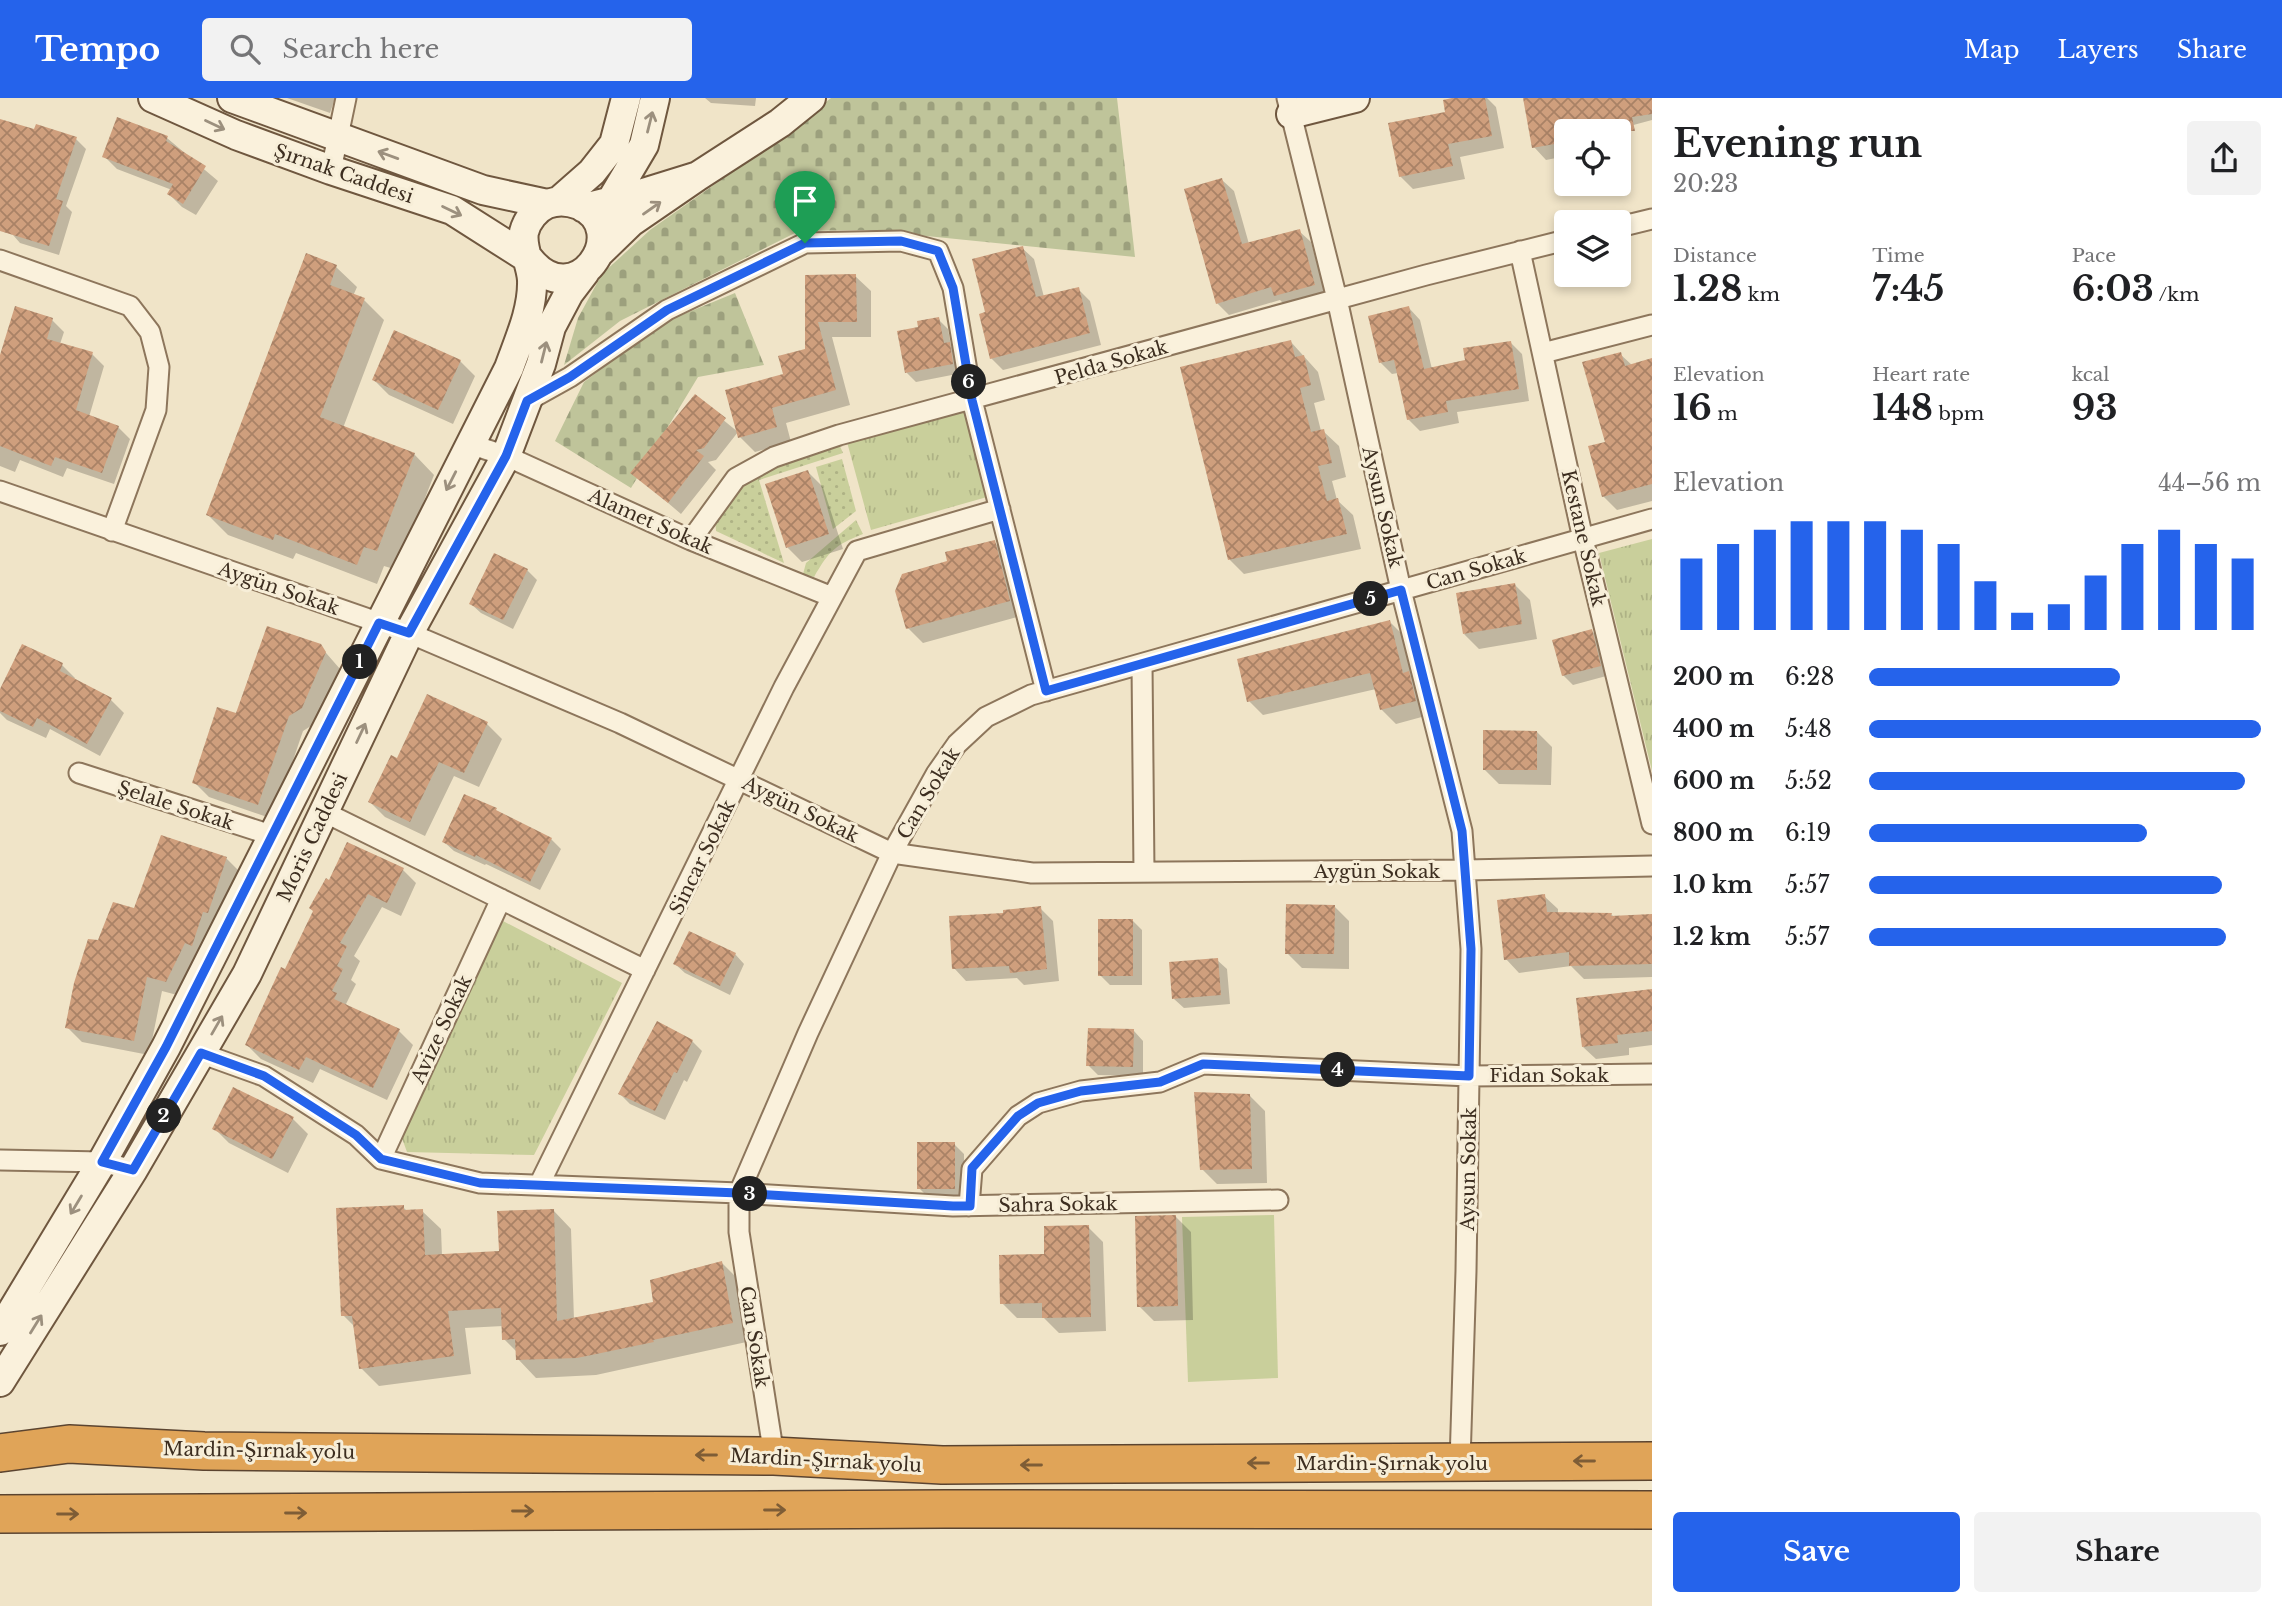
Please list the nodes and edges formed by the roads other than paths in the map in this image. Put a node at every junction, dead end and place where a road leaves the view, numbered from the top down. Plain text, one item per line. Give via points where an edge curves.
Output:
1 (153, 98) edge
2 (232, 98) edge
3 (346, 98) edge
4 (626, 98) edge
5 (655, 98) edge
6 (811, 98) edge
7 (1355, 98) edge
8 (1289, 106) edge
9 (337, 137) junction
10 (331, 170) junction
11 (698, 176) junction
12 (1652, 219) edge
13 (583, 224) junction
14 (1631, 224) edge
15 (1554, 243) edge
16 (1520, 251) junction
17 (528, 259) junction
18 (0, 260) edge
19 (1337, 299) junction
20 (1652, 326) edge
21 (1544, 354) junction
22 (972, 400) junction
23 (527, 401) junction
24 (470, 444) junction
25 (506, 456) junction
26 (0, 491) edge
27 (1000, 509) junction
28 (1652, 519) edge
29 (112, 531) junction
30 (1583, 539) junction
31 (691, 540) junction
32 (1401, 590) junction
33 (832, 597) junction
34 (379, 623) junction
35 (409, 633) junction
36 (1142, 664) junction
37 (1046, 691) junction
38 (79, 773) dead end
39 (740, 780) junction
40 (324, 812) junction
41 (1652, 824) edge
42 (274, 836) junction
43 (892, 853) junction
44 (1652, 866) edge
45 (1465, 870) junction
46 (1144, 872) junction
47 (501, 899) junction
48 (645, 970) junction
49 (201, 1053) junction
50 (1652, 1074) edge
51 (1469, 1076) junction
52 (381, 1159) junction
53 (0, 1160) edge
54 (102, 1162) junction
55 (133, 1170) junction
56 (539, 1185) junction
57 (739, 1193) junction
58 (1278, 1200) dead end
59 (970, 1206) junction
60 (0, 1331) edge
61 (0, 1382) edge
62 (0, 1453) edge
63 (774, 1455) junction
64 (1652, 1461) edge
65 (1460, 1462) junction
66 (1652, 1510) edge
67 (0, 1514) edge

1 -> 10 street, Şırnak Caddesi
2 - 9 street, Şırnak Caddesi
3 - 9 street
4 - 13 street via 614,144 592,172
13 -> 5 street via 645,145
6 - 11 street
7 - 8 street
8 - 19 street, Aysun Sokak
9 - 10 street
13 -> 9 street, Şırnak Caddesi
10 -> 17 street, Şırnak Caddesi via 452,210
11 - 13 street, Şırnak Caddesi via 640,194
13 -> 11 street via 631,222
12 - 14 street
13 - 17 street, Moris Caddesi via 536,211 524,234
13 - 17 street, Şırnak Caddesi via 573,277 548,276
23 -> 13 street, Moris Caddesi via 551,327 569,293
15 - 16 street, Pelda Sokak
16 - 19 street, Pelda Sokak
16 - 21 street, Kestane Sokak
17 - 24 street, Moris Caddesi via 532,280 528,316 509,368
18 - 29 street via 130,306 150,331 159,368 156,410
19 - 22 street, Pelda Sokak
19 - 32 street, Aysun Sokak
20 - 21 street
21 - 30 street, Kestane Sokak
22 - 23 street via 953,288 938,251 901,241 805,243 667,310
22 - 27 street
22 - 31 street, Pelda Sokak via 774,457 736,478
23 - 25 street, Moris Caddesi
24 - 25 street, Alamet Sokak
24 -> 34 street, Moris Caddesi
25 - 31 street, Alamet Sokak
25 - 35 street, Moris Caddesi
26 - 29 street, Aygün Sokak
27 - 33 street, Sincar Sokak via 857,551
27 - 37 street
28 - 30 street, Can Sokak
29 - 34 street, Aygün Sokak
30 - 32 street, Can Sokak
30 - 41 street, Kestane Sokak
31 - 33 street, Alamet Sokak
32 - 36 street, Can Sokak
32 - 45 street, Aysun Sokak via 1462,831
33 - 39 street, Sincar Sokak
34 - 35 street, Aygün Sokak
34 - 42 street, Moris Caddesi
35 - 39 street, Aygün Sokak
40 -> 35 street, Moris Caddesi
36 - 37 street, Can Sokak
36 - 46 street
37 - 43 street, Can Sokak via 986,716 957,744
38 - 42 street, Şelale Sokak
39 - 43 street, Aygün Sokak
39 - 48 street, Sincar Sokak
40 - 47 street
49 -> 40 street, Moris Caddesi via 247,974
42 - 54 street, Moris Caddesi
43 - 46 street, Aygün Sokak via 1032,873
43 - 57 street, Can Sokak
44 - 45 street, Aygün Sokak
45 - 46 street, Aygün Sokak
45 - 51 street, Aysun Sokak via 1471,949
47 - 48 street
47 - 52 street, Avize Sokak
48 - 56 street, Sincar Sokak
49 - 52 street via 264,1076 356,1135
49 - 55 street, Moris Caddesi
50 - 51 street, Fidan Sokak
51 - 59 street, Fidan Sokak via 1203,1064 1160,1082 1081,1091 1038,1103 1018,1116 972,1168
51 - 65 street, Aysun Sokak
52 - 56 street, Sahra Sokak via 480,1183
53 - 54 street
54 - 55 street
54 -> 60 street, Moris Caddesi
61 -> 55 street, Moris Caddesi
56 - 57 street, Sahra Sokak
57 - 59 street, Sahra Sokak
57 - 63 street, Can Sokak via 739,1232
58 - 59 street, Sahra Sokak
63 -> 62 highway, Mardin-Şırnak yolu via 204,1451 69,1444
65 -> 63 highway, Mardin-Şırnak yolu via 942,1465
64 -> 65 highway, Mardin-Şırnak yolu
67 -> 66 highway

